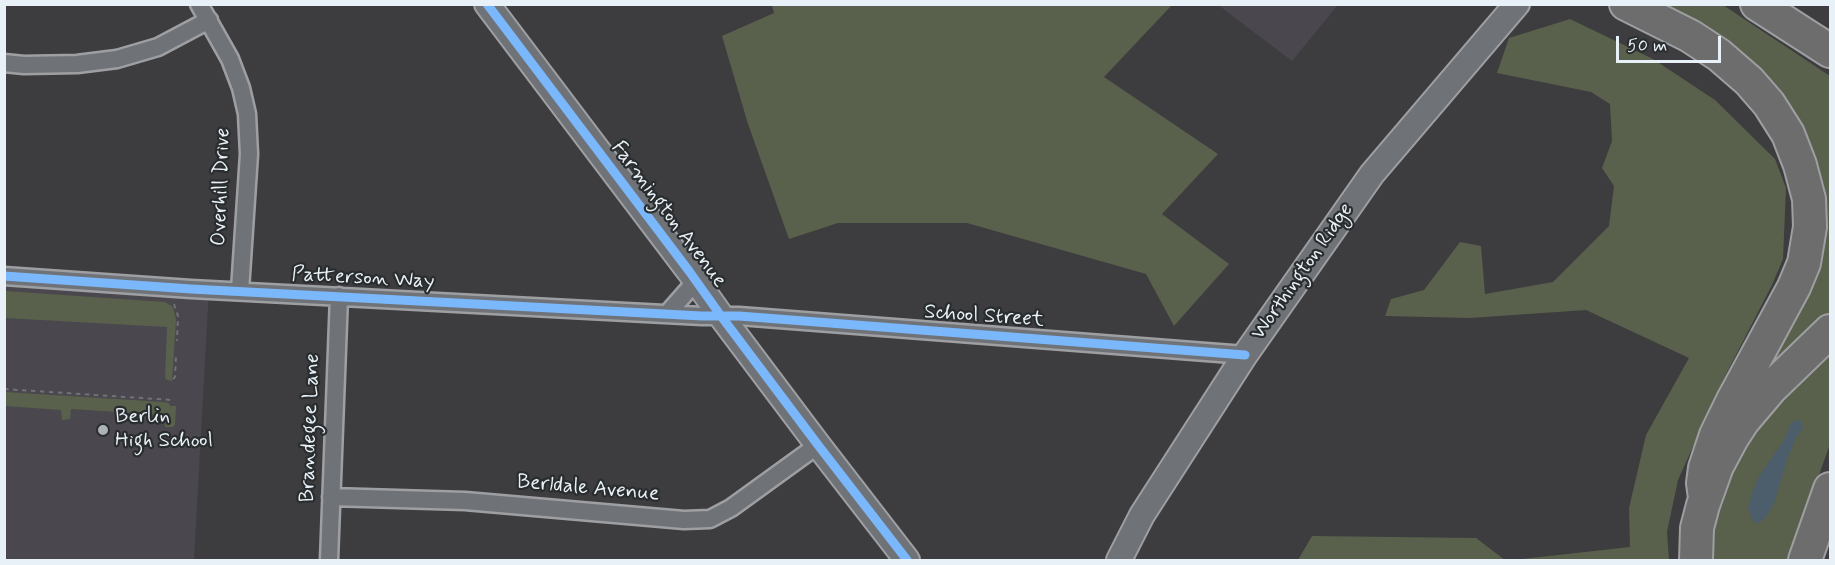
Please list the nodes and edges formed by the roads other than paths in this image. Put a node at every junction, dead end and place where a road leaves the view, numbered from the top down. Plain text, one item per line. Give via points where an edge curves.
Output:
1 (200, 4) edge
2 (487, 4) edge
3 (1517, 4) edge
4 (1626, 4) edge
5 (1757, 4) edge
6 (210, 20) junction
7 (1830, 51) edge
8 (4, 63) edge
9 (4, 276) edge
10 (696, 281) junction
11 (240, 290) junction
12 (339, 296) junction
13 (667, 314) junction
14 (721, 316) junction
15 (1830, 331) edge
16 (1245, 355) junction
17 (818, 445) junction
18 (1830, 489) edge
19 (331, 497) junction
20 (1705, 498) junction
21 (330, 561) edge
22 (907, 561) edge
23 (1119, 561) edge
24 (1696, 561) edge
25 (1805, 561) edge

1 - 6 street, Overhill Drive
2 - 10 street, Farmington Avenue
3 - 16 street, Worthington Ridge via 1372,174
4 - 20 highway via 1690,36 1749,81 1788,134 1809,199 1810,227 1804,262 1716,435 1705,468
5 - 7 highway
6 - 8 street via 158,47 117,59 78,64
6 - 11 street, Overhill Drive via 230,59 247,114 249,154
9 - 11 street, Patterson Way
10 - 13 street
10 - 14 street, Farmington Avenue
11 - 12 street, Patterson Way
12 - 13 street, Patterson Way
12 - 19 street, Brandegee Lane
13 - 14 street, Patterson Way
14 - 16 street, School Street
14 - 17 street, Farmington Avenue
15 - 20 highway via 1783,375 1743,421 1724,451
16 - 23 street, Worthington Ridge via 1142,515
17 - 19 street, Berldale Avenue via 721,515 704,520 465,501
17 - 22 street, Farmington Avenue
18 - 25 highway
19 - 21 street, Brandegee Lane
20 - 24 highway via 1697,528

